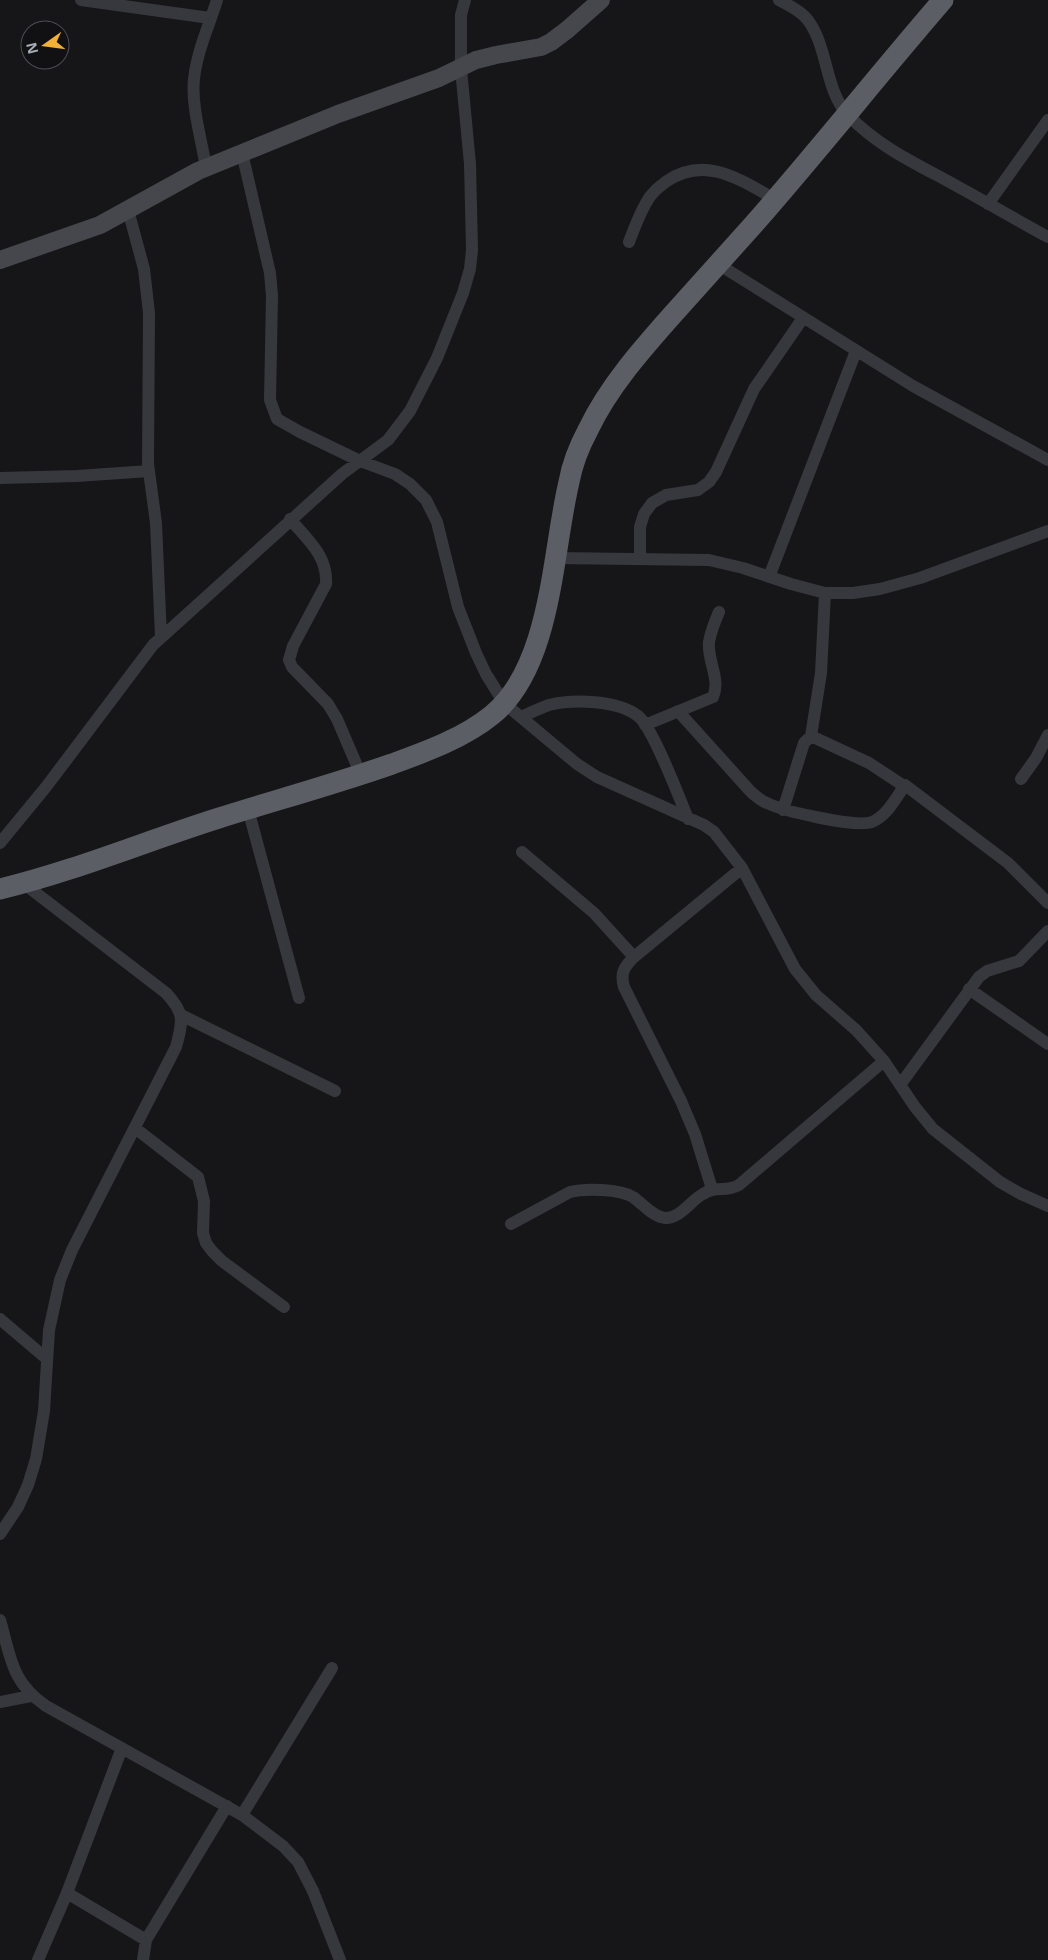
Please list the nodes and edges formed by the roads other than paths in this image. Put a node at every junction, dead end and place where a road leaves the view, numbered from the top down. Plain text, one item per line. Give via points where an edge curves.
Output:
1 (81, 0) edge
2 (217, 0) edge
3 (465, 0) edge
4 (600, 0) edge
5 (778, 0) edge
6 (943, 0) edge
7 (210, 18) junction
8 (461, 69) junction
9 (847, 114) junction
10 (1048, 120) edge
11 (242, 153) junction
12 (206, 168) junction
13 (775, 199) junction
14 (988, 204) junction
15 (128, 210) junction
16 (1048, 237) edge
17 (629, 242) dead end
18 (0, 260) edge
19 (718, 264) junction
20 (803, 318) junction
21 (856, 351) junction
22 (360, 460) junction
23 (1048, 460) edge
24 (149, 471) junction
25 (0, 478) edge
26 (290, 519) junction
27 (1048, 531) edge
28 (556, 558) junction
29 (640, 559) junction
30 (769, 577) junction
31 (825, 593) junction
32 (719, 612) dead end
33 (161, 637) junction
34 (504, 703) junction
35 (678, 711) junction
36 (521, 717) junction
37 (646, 724) junction
38 (1048, 735) edge
39 (811, 736) junction
40 (361, 774) junction
41 (1021, 779) dead end
42 (904, 786) junction
43 (248, 809) junction
44 (783, 810) junction
45 (688, 819) junction
46 (0, 843) edge
47 (522, 852) dead end
48 (742, 868) junction
49 (24, 884) junction
50 (0, 889) edge
51 (1048, 904) edge
52 (1048, 931) edge
53 (634, 957) junction
54 (969, 989) junction
55 (299, 998) dead end
56 (181, 1015) junction
57 (1048, 1044) edge
58 (884, 1061) junction
59 (900, 1085) junction
60 (335, 1091) dead end
61 (135, 1128) junction
62 (712, 1189) junction
63 (1048, 1206) edge
64 (511, 1224) dead end
65 (284, 1307) dead end
66 (0, 1319) edge
67 (47, 1359) junction
68 (0, 1534) edge
69 (0, 1620) edge
70 (332, 1668) dead end
71 (31, 1696) junction
72 (0, 1702) edge
73 (122, 1748) junction
74 (227, 1806) junction
75 (242, 1815) junction
76 (67, 1893) junction
77 (146, 1940) junction
78 (38, 1960) edge
79 (143, 1960) edge
80 (340, 1960) edge

1 - 7 street
2 - 7 street
3 - 8 street via 461,15
4 - 8 main road via 567,30 541,47 489,56
5 - 9 street via 796,9 815,32 837,98
6 - 9 highway
7 - 12 street via 194,81
8 - 11 main road
8 - 22 street via 470,164 470,269 437,358 410,411 388,440
9 - 13 highway
9 - 14 street via 890,150
10 - 14 street
11 - 12 main road
11 - 22 street via 270,273 272,410 277,419
12 - 15 main road
13 - 17 street via 721,172 688,171 657,188 646,202
13 - 19 highway
14 - 16 street
15 - 18 main road via 100,225
15 - 24 street via 144,269 149,313
19 - 20 street
19 - 28 highway via 643,348 609,394 588,430 569,478
20 - 21 street
20 - 29 street via 754,389 709,482 698,490 666,495 652,503 644,514 640,527
21 - 23 street
21 - 30 street
22 - 26 street
22 - 34 street via 395,474 432,509 444,544 458,607 486,674
24 - 25 street
24 - 33 street via 156,523
26 - 33 street
26 - 40 street via 324,562 326,584 293,646 289,660 292,668 328,704
27 - 31 street via 920,578 880,589
28 - 29 street
28 - 34 highway via 549,602 532,656 516,692
29 - 30 street via 709,560
30 - 31 street
31 - 39 street via 821,673
32 - 35 street via 709,643 716,691 708,700
33 - 46 street
34 - 36 street
34 - 40 highway via 491,716 448,742
35 - 37 street
35 - 44 street via 751,792 765,803
36 - 37 street via 549,705 596,702 629,710
36 - 45 street via 597,777
37 - 45 street
38 - 41 street
39 - 42 street via 869,763
39 - 44 street via 804,743
40 - 43 highway
42 - 44 street via 881,816 871,822 846,823
42 - 51 street via 1008,863
43 - 49 highway
43 - 55 street
45 - 48 street via 714,832
47 - 53 street via 594,913
48 - 53 street
48 - 58 street via 795,969 816,995 856,1030
49 - 50 highway
49 - 56 street via 166,993
52 - 54 street via 1019,961 987,971
53 - 62 street via 621,977 624,987 681,1101
54 - 57 street
54 - 59 street
56 - 60 street
56 - 61 street via 176,1047
58 - 59 street
58 - 62 street via 739,1185 730,1190
59 - 63 street via 933,1129 952,1146 1000,1182
61 - 65 street via 198,1177 204,1201 203,1233 212,1251
61 - 67 street via 72,1250 60,1280 49,1330
62 - 64 street via 676,1216 665,1218 624,1192 580,1190 570,1192
66 - 67 street
67 - 68 street via 44,1411 36,1459 18,1507
69 - 71 street via 15,1673
70 - 75 street
71 - 72 street
71 - 73 street
73 - 74 street
73 - 76 street
74 - 75 street
74 - 77 street
75 - 80 street via 284,1846 298,1862
76 - 77 street
76 - 78 street
77 - 79 street

